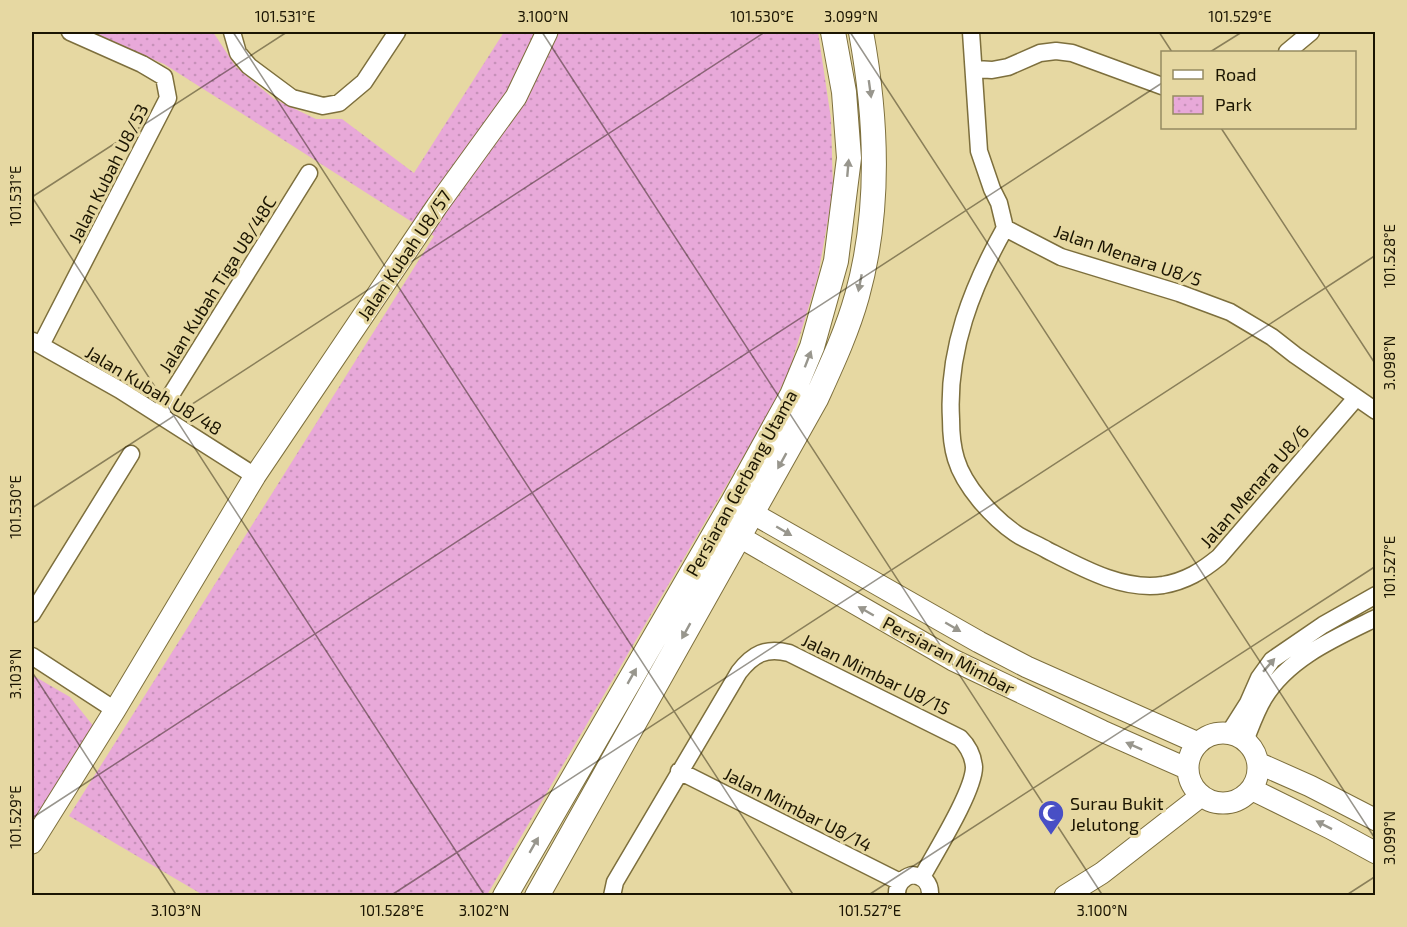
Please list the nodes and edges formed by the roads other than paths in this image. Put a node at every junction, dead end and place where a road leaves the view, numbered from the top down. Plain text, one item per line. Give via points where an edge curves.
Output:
1 (70, 32) edge
2 (232, 32) edge
3 (398, 32) edge
4 (547, 32) edge
5 (833, 32) edge
6 (861, 32) edge
7 (970, 32) edge
8 (1311, 32) edge
9 (1288, 51) edge
10 (975, 69) junction
11 (1161, 86) edge
12 (309, 173) dead end
13 (1005, 228) junction
14 (36, 343) edge
15 (1356, 398) junction
16 (1376, 411) edge
17 (159, 414) junction
18 (131, 454) dead end
19 (255, 476) junction
20 (743, 507) junction
21 (729, 531) junction
22 (1376, 595) edge
23 (32, 614) edge
24 (1376, 618) edge
25 (32, 656) edge
26 (115, 710) junction
27 (1237, 737) junction
28 (1198, 742) junction
29 (1258, 763) junction
30 (1188, 769) junction
31 (680, 771) junction
32 (1251, 789) junction
33 (1201, 796) junction
34 (1376, 820) edge
35 (32, 843) edge
36 (1376, 853) edge
37 (922, 877) junction
38 (899, 889) edge
39 (506, 896) edge
40 (537, 896) edge
41 (612, 896) edge
42 (930, 896) edge
43 (1065, 896) edge

1 - 14 street, Jalan Kubah U8/53 via 164,77 168,98
2 - 3 street via 238,53 249,66 292,98 323,106 339,103 364,82
4 - 19 street, Jalan Kubah U8/57 via 516,97 437,206
20 -> 5 main road, Persiaran Gerbang Utama via 803,371 836,261 849,158 844,92
6 -> 20 main road, Persiaran Gerbang Utama via 872,105 874,182 857,296 816,399
7 - 10 street
8 - 9 street
10 - 11 street via 1008,67 1040,53 1056,51 1072,53
10 - 13 street via 979,150
12 - 17 street, Jalan Kubah Tiga U8/48C
13 - 15 street, Jalan Menara U8/5 via 1061,257 1230,312 1272,337
13 - 15 street, Jalan Menara U8/6 via 972,296 957,342 949,394 956,459 976,497 1014,532 1075,565 1138,585 1161,586 1202,572
14 - 17 street, Jalan Kubah U8/48
15 - 16 street, Jalan Menara U8/5
17 - 19 street, Jalan Kubah U8/48
18 - 23 street
19 - 26 street, Jalan Kubah U8/57
20 - 21 main road, Persiaran Gerbang Utama
20 -> 28 street, Persiaran Mimbar via 979,642
30 -> 21 street, Persiaran Mimbar via 953,660
39 -> 21 main road, Persiaran Gerbang Utama
21 -> 40 main road, Persiaran Gerbang Utama
27 -> 22 street via 1259,678 1272,660
24 - 27 street via 1321,646 1281,675
25 - 26 street
26 - 35 street, Jalan Kubah U8/57
27 - 28 street via 1218,733
27 - 29 street via 1251,747
28 - 30 street via 1188,759
29 - 32 street
29 - 34 street
30 - 33 street via 1189,779
31 - 37 street, Jalan Mimbar U8/15 via 747,661 768,650 789,653 960,738 967,746 974,768 972,780
31 - 38 street, Jalan Mimbar U8/14
31 - 41 street, Jalan Mimbar U8/15 via 615,882
32 - 33 street via 1233,802 1211,801
36 -> 32 street
33 - 43 street via 1102,873
37 - 38 street via 912,875
37 - 42 street via 929,885

